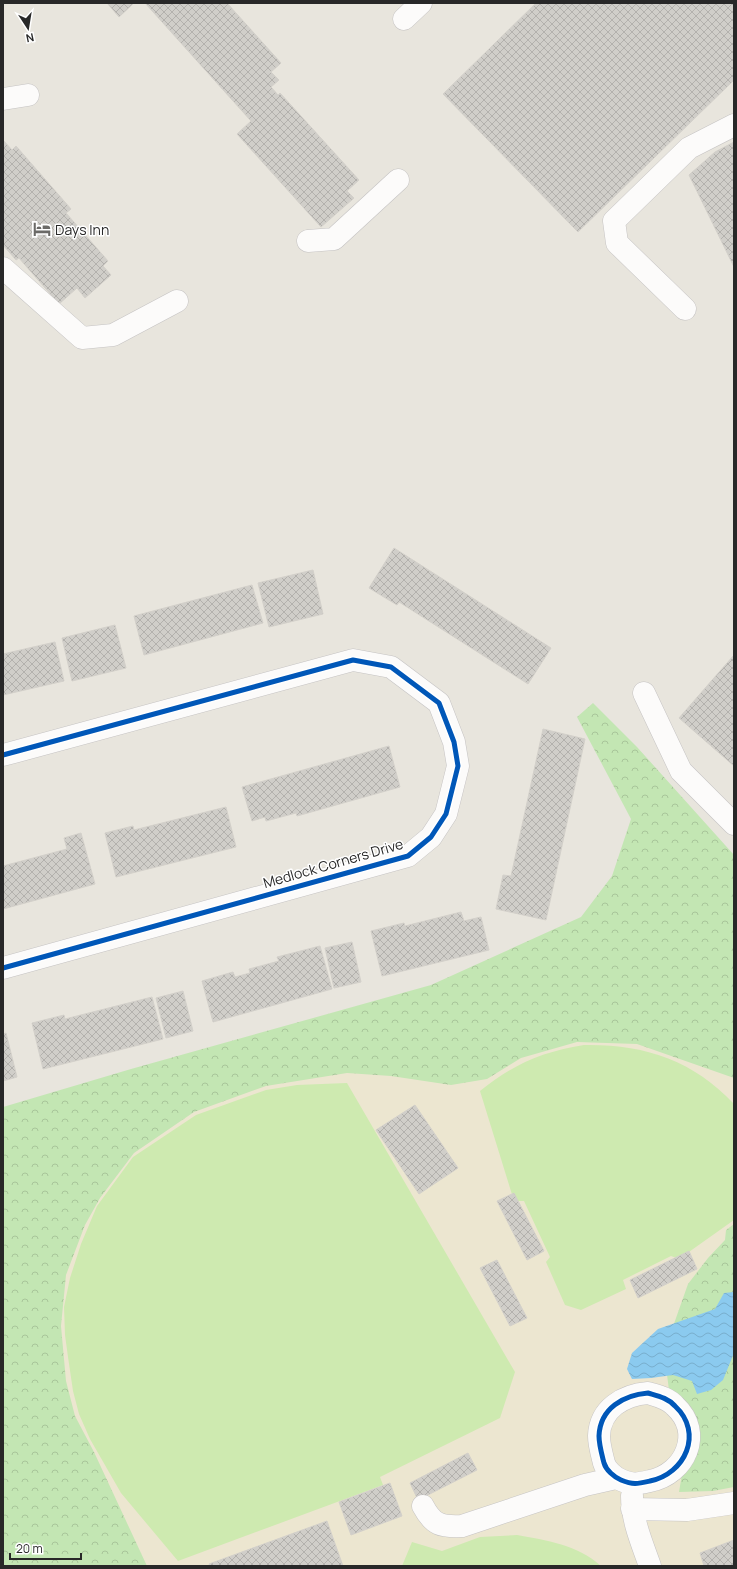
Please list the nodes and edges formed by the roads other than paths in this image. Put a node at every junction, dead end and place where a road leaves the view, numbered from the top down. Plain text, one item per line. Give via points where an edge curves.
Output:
1 (421, 3) edge
2 (404, 19) dead end
3 (28, 95) dead end
4 (3, 99) edge
5 (734, 125) edge
6 (398, 180) dead end
7 (308, 241) dead end
8 (3, 268) edge
9 (177, 301) dead end
10 (685, 309) dead end
11 (644, 694) dead end
12 (3, 755) edge
13 (734, 824) edge
14 (3, 968) edge
15 (734, 1503) edge
16 (422, 1506) dead end
17 (632, 1509) junction
18 (650, 1566) edge

1 - 2 street
3 - 4 street
5 - 10 street via 689,148 614,221 617,243
6 - 7 street via 334,239
8 - 9 street via 82,338 113,335
11 - 13 street via 680,771
12 - 14 street, Medlock Corners Drive via 353,660 391,668 439,703 454,742 458,766 446,814 431,837 408,856
15 - 17 street via 687,1510
16 - 17 street via 430,1518 445,1527 462,1526 585,1485 624,1482
17 - 18 street

